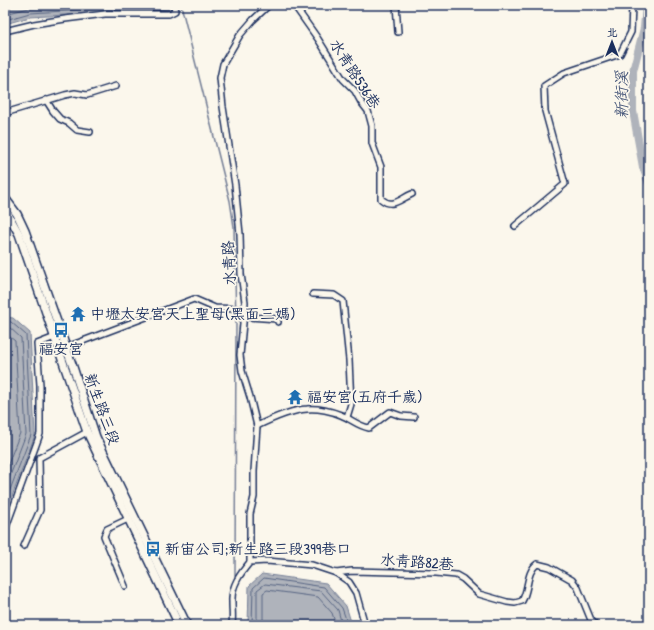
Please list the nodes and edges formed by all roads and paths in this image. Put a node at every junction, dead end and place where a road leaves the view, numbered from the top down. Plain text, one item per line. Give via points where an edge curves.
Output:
1 (174, 5) edge
2 (269, 5) edge
3 (294, 5) edge
4 (396, 5) edge
5 (632, 5) edge
6 (5, 31) edge
7 (398, 32) dead end
8 (116, 86) dead end
9 (46, 100) junction
10 (5, 113) edge
11 (90, 132) dead end
12 (412, 194) dead end
13 (5, 198) edge
14 (5, 209) edge
15 (515, 226) dead end
16 (313, 294) dead end
17 (245, 313) junction
18 (278, 322) dead end
19 (55, 337) junction
20 (63, 349) junction
21 (347, 417) junction
22 (414, 417) dead end
23 (257, 426) junction
24 (87, 432) junction
25 (128, 519) junction
26 (5, 530) edge
27 (24, 546) dead end
28 (250, 562) junction
29 (336, 572) junction
30 (125, 586) dead end
31 (179, 625) edge
32 (187, 625) edge
33 (232, 625) edge
34 (365, 625) edge
35 (596, 625) edge

1 - 6 street via 175,11 169,14 105,14 34,24
2 - 17 street, 水青路 via 240,35 223,64 220,78 235,185
3 - 12 street, 水青路536巷 via 343,79 356,91 368,111 372,126 372,143 381,167 381,199 385,203 396,203
4 - 7 street
5 - 15 street via 631,32 620,54 564,73 544,86 545,111 565,184
8 - 9 street via 87,95 76,93
9 - 10 street
9 - 11 street via 60,118 77,130
13 - 20 main road, 新生路三段 via 25,231
14 - 19 main road, 新生路三段 via 19,234
16 - 21 street via 334,295 343,301 351,404
17 - 18 street via 248,317 277,319
17 - 20 street via 239,309 215,308 194,299
17 - 23 street, 水青路 via 240,355
19 - 20 main road, 新生路三段
19 - 26 street via 37,344 40,434
20 - 24 main road, 新生路三段
20 - 32 main road, 新生路三段 via 96,436
21 - 22 street via 369,428 390,412
21 - 23 street via 334,412 308,409
23 - 28 street, 水青路 via 254,497 250,514
24 - 25 main road, 新生路三段
24 - 27 street via 39,458 40,510
25 - 30 street via 107,529 104,536
25 - 31 main road, 新生路三段
28 - 29 street, 水青路82巷 via 267,561 312,566
28 - 33 street via 233,587
29 - 34 street via 349,582 356,593
29 - 35 street, 水青路82巷 via 436,573 456,576 479,594 515,603 525,597 532,568 537,564 549,567 572,580 591,620

